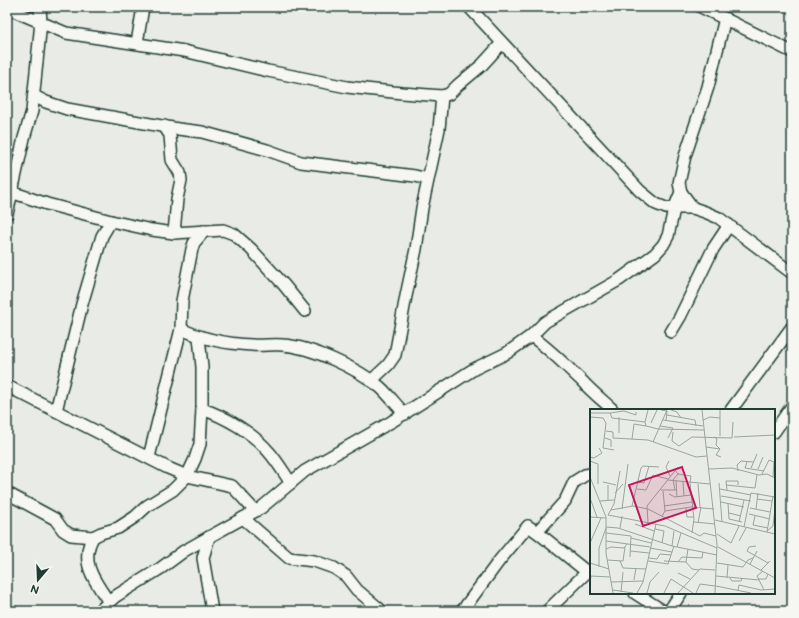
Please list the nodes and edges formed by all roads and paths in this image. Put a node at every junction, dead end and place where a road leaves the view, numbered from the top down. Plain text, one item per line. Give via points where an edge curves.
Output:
1 (40, 7) edge
2 (143, 7) edge
3 (469, 7) edge
4 (701, 7) edge
5 (7, 8) edge
6 (725, 18) junction
7 (41, 22) junction
8 (137, 43) junction
9 (502, 43) junction
10 (792, 52) edge
11 (34, 96) junction
12 (442, 96) junction
13 (164, 126) junction
14 (428, 179) junction
15 (11, 192) junction
16 (681, 192) junction
17 (693, 208) junction
18 (674, 209) junction
19 (7, 214) edge
20 (92, 216) junction
21 (110, 221) junction
22 (729, 225) junction
23 (204, 231) junction
24 (178, 233) junction
25 (102, 236) junction
26 (194, 243) junction
27 (792, 273) edge
28 (305, 310) dead end
29 (792, 327) edge
30 (181, 329) junction
31 (671, 332) dead end
32 (531, 336) junction
33 (199, 337) junction
34 (371, 381) junction
35 (7, 386) edge
36 (792, 406) edge
37 (202, 408) junction
38 (612, 409) dead end
39 (732, 409) edge
40 (56, 411) junction
41 (405, 414) junction
42 (775, 431) edge
43 (149, 457) junction
44 (590, 474) edge
45 (187, 476) junction
46 (291, 482) junction
47 (7, 493) edge
48 (255, 511) junction
49 (243, 518) junction
50 (537, 532) junction
51 (93, 537) junction
52 (209, 537) junction
53 (589, 571) edge
54 (637, 594) edge
55 (680, 594) edge
56 (109, 602) junction
57 (99, 611) edge
58 (212, 611) edge
59 (382, 611) edge
60 (462, 611) edge
61 (547, 611) edge
62 (663, 611) edge
63 (669, 611) edge

1 - 7 street
2 - 8 street
3 - 9 street
4 - 6 street
5 - 7 street
6 - 10 street
6 - 16 street via 708,87 685,156 679,183
7 - 8 street via 66,33
7 - 11 street
8 - 12 street via 347,87
9 - 12 street via 482,65 449,94
9 - 18 street via 640,191 656,204
11 - 13 street via 67,109
11 - 15 street
12 - 14 street via 439,129
13 - 14 street via 202,132 301,162
13 - 24 street via 170,136 172,160 181,180 177,199
14 - 34 street via 395,355
15 - 19 street
15 - 20 street
16 - 17 street
16 - 18 street
17 - 18 street
17 - 22 street via 720,218
18 - 32 street via 668,236 655,254 619,280 545,322
20 - 21 street
20 - 25 street
21 - 24 street
21 - 25 street
22 - 27 street
22 - 31 street via 713,249
23 - 24 street
23 - 26 street
23 - 28 street via 223,230 234,234 251,249
24 - 26 street
25 - 40 street via 82,304
26 - 30 street via 182,301
29 - 39 street
30 - 33 street
30 - 43 street
32 - 38 street via 565,363
32 - 41 street
33 - 34 street via 251,345 301,348 352,369
33 - 37 street
34 - 41 street
35 - 40 street
36 - 42 street
37 - 45 street via 200,444
37 - 46 street via 226,418 246,432 269,452
40 - 43 street
41 - 46 street via 305,471
43 - 45 street
44 - 50 street via 574,482 565,501
45 - 48 street via 232,486
45 - 51 street via 173,490 147,506 135,517 118,528
46 - 48 street
47 - 51 street via 55,519 63,530 71,535
48 - 49 street
49 - 52 street
49 - 59 street via 289,558 314,561 334,568 346,576 357,590
50 - 53 street
50 - 60 street via 528,526
51 - 56 street via 88,545 90,572
52 - 56 street
52 - 58 street via 203,553 203,563
53 - 61 street
54 - 62 street
55 - 63 street
56 - 57 street

